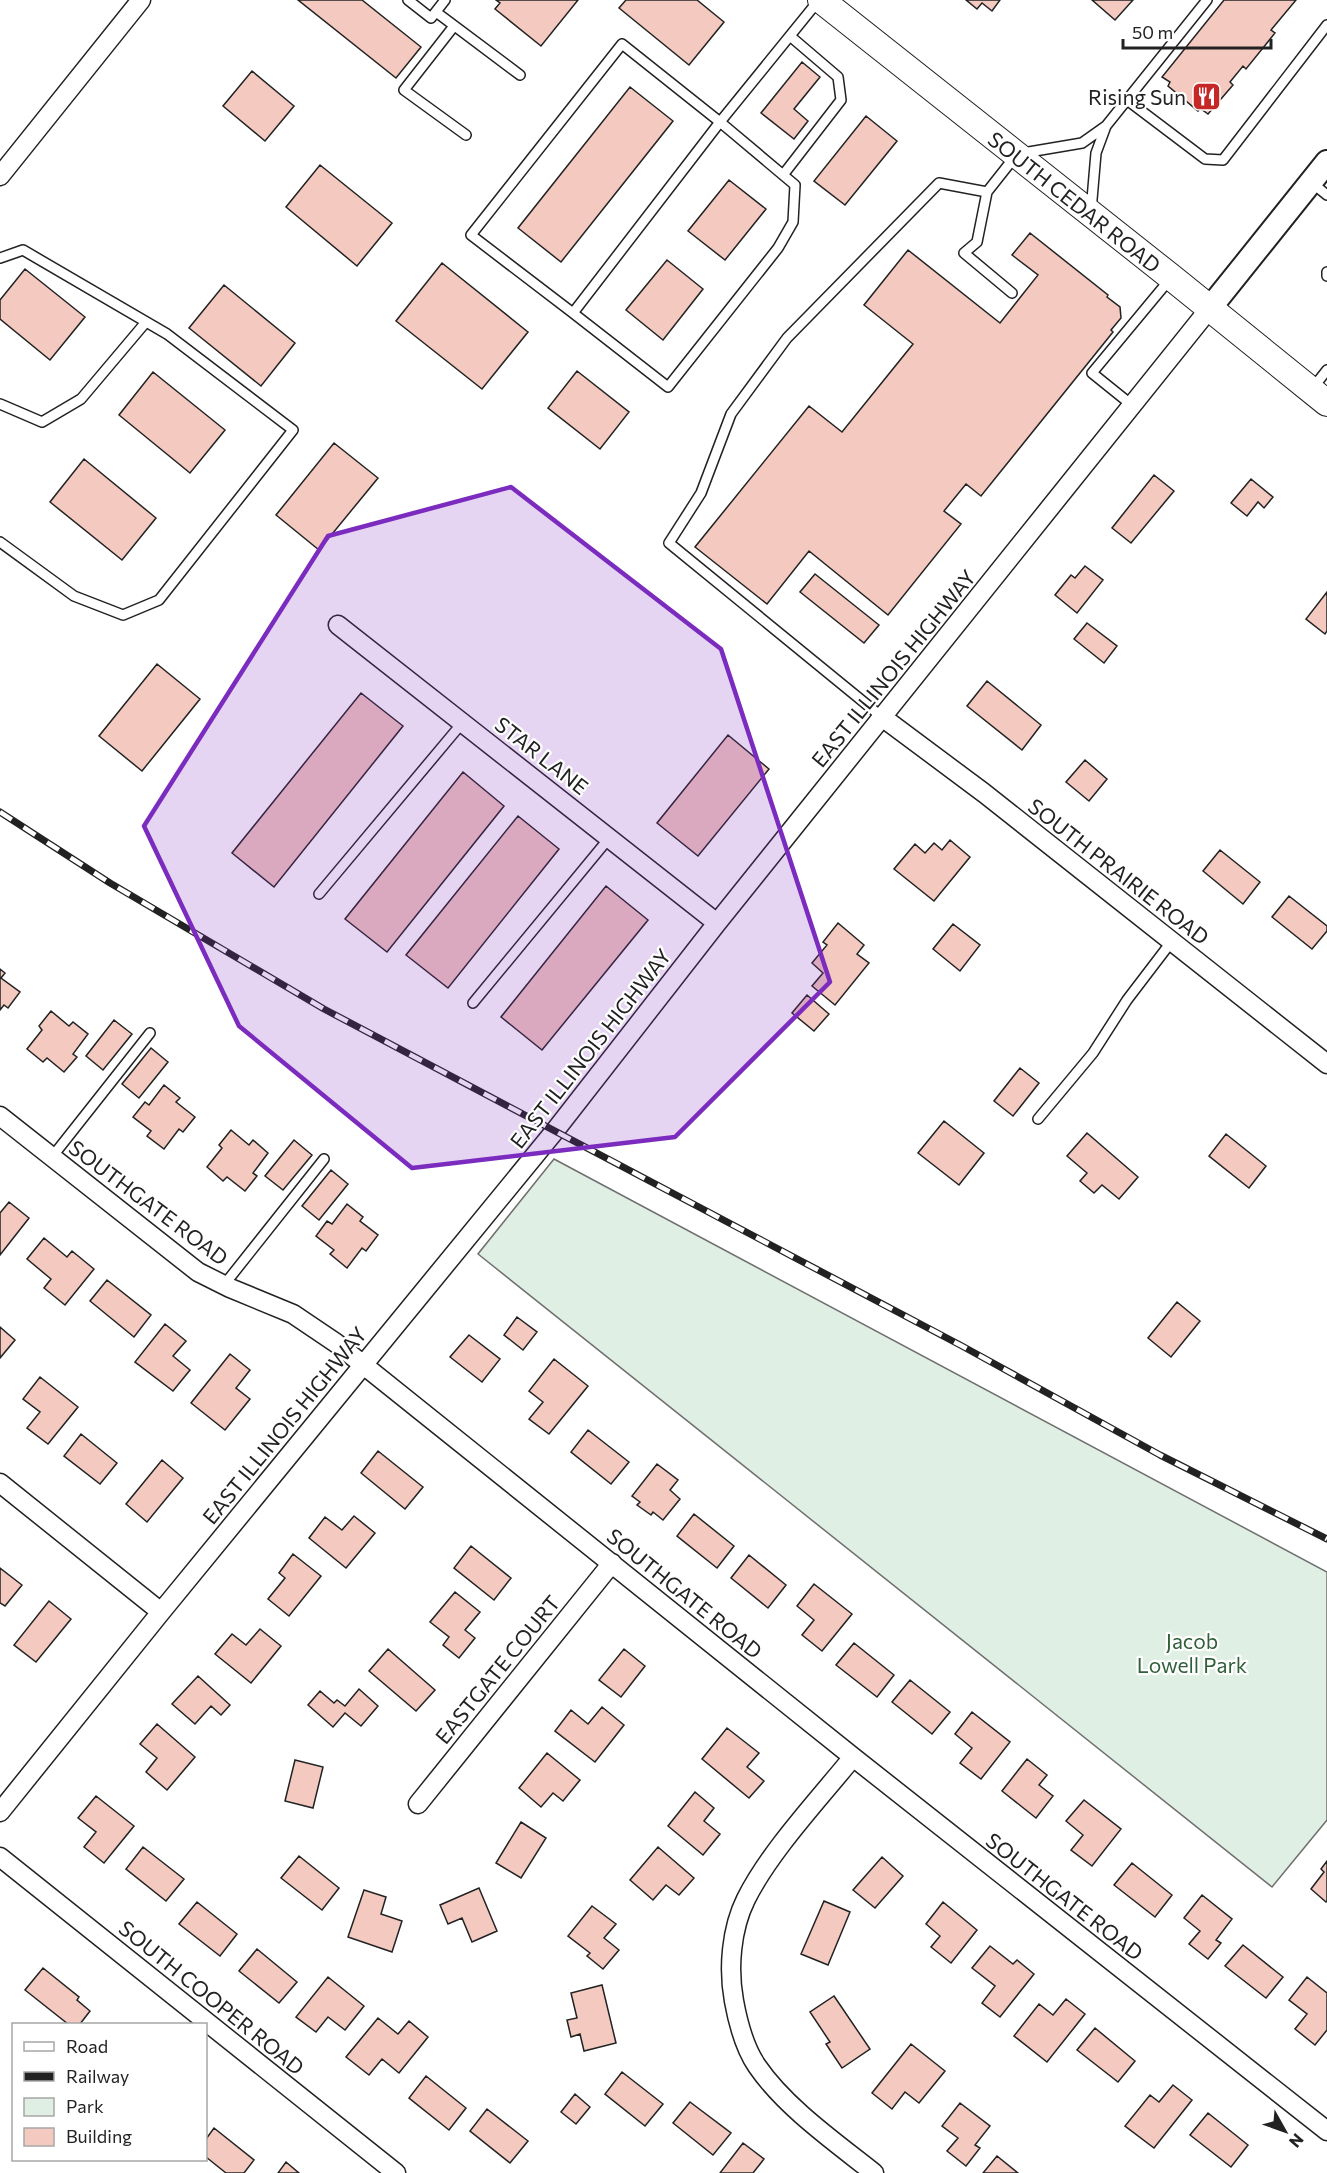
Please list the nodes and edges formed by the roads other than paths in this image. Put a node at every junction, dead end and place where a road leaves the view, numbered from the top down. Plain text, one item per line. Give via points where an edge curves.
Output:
1 (141, 0) edge
2 (408, 0) edge
3 (445, 0) edge
4 (820, 0) edge
5 (1208, 0) edge
6 (436, 12) junction
7 (1327, 25) edge
8 (454, 26) junction
9 (790, 36) junction
10 (520, 75) dead end
11 (1127, 99) junction
12 (720, 122) junction
13 (1106, 126) junction
14 (466, 135) dead end
15 (1017, 154) junction
16 (1327, 162) edge
17 (0, 174) edge
18 (783, 175) junction
19 (1319, 188) edge
20 (987, 192) junction
21 (1091, 213) junction
22 (0, 258) edge
23 (1171, 277) junction
24 (1012, 293) dead end
25 (1210, 308) junction
26 (573, 313) junction
27 (146, 322) junction
28 (1327, 369) edge
29 (1319, 397) edge
30 (0, 404) edge
31 (1133, 406) junction
32 (0, 542) edge
33 (338, 625) dead end
34 (882, 717) junction
35 (463, 722) junction
36 (610, 837) junction
37 (319, 894) dead end
38 (717, 923) junction
39 (1172, 941) junction
40 (473, 1003) dead end
41 (150, 1033) dead end
42 (1327, 1064) edge
43 (0, 1116) edge
44 (1038, 1119) dead end
45 (52, 1157) junction
46 (324, 1159) dead end
47 (224, 1285) junction
48 (362, 1365) junction
49 (0, 1483) edge
50 (612, 1563) junction
51 (161, 1612) junction
52 (854, 1757) junction
53 (418, 1804) dead end
54 (0, 1812) edge
55 (0, 1857) edge
56 (1327, 2131) edge
57 (396, 2173) edge
58 (874, 2173) edge

1 - 17 street
2 - 6 lane via 431,18
3 - 6 lane
4 - 9 lane
4 - 15 main road, SOUTH CEDAR ROAD
5 - 11 lane
6 - 8 lane
7 - 11 lane via 1223,160 1205,159
8 - 10 lane
8 - 14 lane via 404,90
9 - 12 lane
9 - 18 lane via 838,77 841,100
11 - 13 lane
12 - 18 lane
12 - 26 lane
12 - 26 lane via 622,44 471,235
13 - 15 lane via 1082,143
13 - 21 lane via 1096,153
15 - 20 lane
15 - 21 main road, SOUTH CEDAR ROAD
16 - 19 street
18 - 26 lane via 795,184 793,222 778,248 668,387
19 - 25 street
20 - 24 lane via 977,242 964,253
20 - 34 lane via 939,183 787,338 730,414 701,493 669,543
21 - 23 main road, SOUTH CEDAR ROAD
22 - 27 lane via 23,250
23 - 25 main road, SOUTH CEDAR ROAD
23 - 31 lane via 1092,373
25 - 29 main road, SOUTH CEDAR ROAD
25 - 31 street, EAST ILLINOIS HIGHWAY
27 - 30 lane via 81,399 42,422
27 - 32 lane via 293,430 159,600 123,615 74,596
28 - 29 lane
31 - 34 street, EAST ILLINOIS HIGHWAY
33 - 35 street, STAR LANE
34 - 38 street, EAST ILLINOIS HIGHWAY
34 - 39 street, SOUTH PRAIRIE ROAD
35 - 36 street, STAR LANE
35 - 37 lane
36 - 38 street, STAR LANE
36 - 40 lane
38 - 48 street, EAST ILLINOIS HIGHWAY via 554,1132
39 - 42 street, SOUTH PRAIRIE ROAD
39 - 44 lane via 1093,1053
41 - 45 lane
43 - 45 street, SOUTHGATE ROAD
45 - 47 street, SOUTHGATE ROAD via 198,1272
46 - 47 lane
47 - 48 street, SOUTHGATE ROAD via 293,1314
48 - 50 street, SOUTHGATE ROAD
48 - 51 street, EAST ILLINOIS HIGHWAY
49 - 51 street
50 - 52 street, SOUTHGATE ROAD
50 - 53 street, EASTGATE COURT
51 - 54 street, EAST ILLINOIS HIGHWAY
52 - 56 street, SOUTHGATE ROAD
52 - 58 street via 770,1860 745,1900 732,1946 731,1986 738,2026 756,2065 790,2103
55 - 57 street, SOUTH COOPER ROAD

